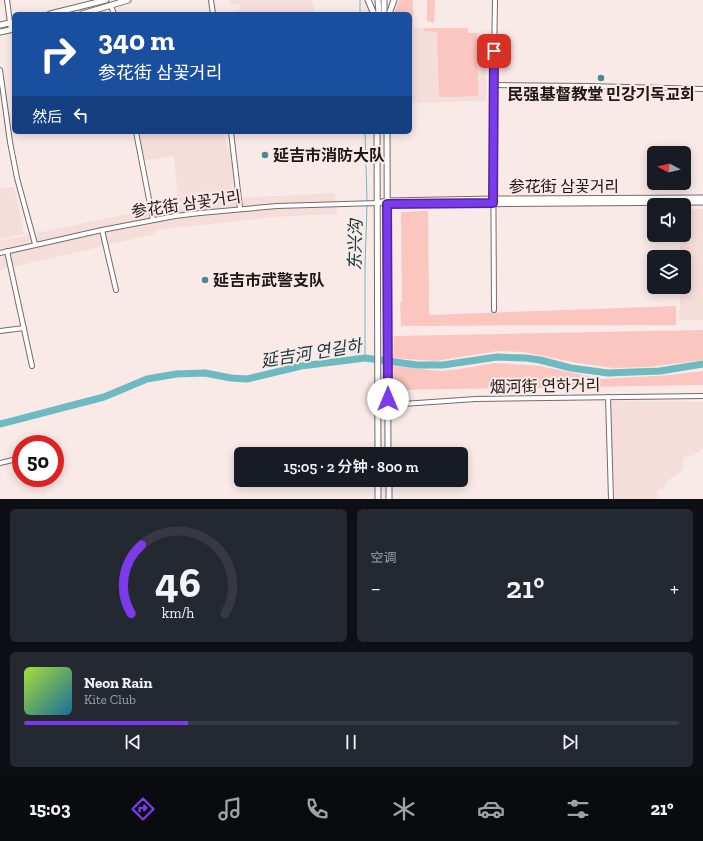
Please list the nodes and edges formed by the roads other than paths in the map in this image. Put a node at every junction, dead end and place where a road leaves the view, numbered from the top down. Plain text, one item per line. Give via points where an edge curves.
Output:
1 (7, 0) edge
2 (106, 0) edge
3 (128, 0) edge
4 (211, 0) edge
5 (368, 0) edge
6 (378, 0) edge
7 (384, 0) edge
8 (394, 0) edge
9 (495, 0) edge
10 (111, 6) junction
11 (58, 12) edge
12 (89, 12) edge
13 (113, 12) edge
14 (213, 12) edge
15 (373, 12) edge
16 (379, 12) edge
17 (384, 12) edge
18 (390, 12) edge
19 (12, 22) edge
20 (0, 25) edge
21 (12, 30) edge
22 (0, 32) edge
23 (0, 70) edge
24 (493, 86) junction
25 (703, 89) edge
26 (136, 134) edge
27 (231, 134) edge
28 (377, 134) edge
29 (386, 134) edge
30 (703, 198) edge
31 (493, 201) junction
32 (703, 202) edge
33 (378, 203) junction
34 (387, 203) junction
35 (240, 208) junction
36 (152, 220) junction
37 (102, 230) junction
38 (35, 244) junction
39 (7, 251) junction
40 (0, 252) edge
41 (116, 290) dead end
42 (494, 310) dead end
43 (24, 328) junction
44 (0, 332) edge
45 (32, 366) dead end
46 (703, 396) edge
47 (608, 397) junction
48 (388, 405) junction
49 (378, 447) edge
50 (388, 447) edge
51 (12, 460) edge
52 (0, 463) edge
53 (378, 487) edge
54 (389, 487) edge
55 (378, 499) edge
56 (389, 499) edge
57 (611, 499) edge

1 - 19 street
2 - 11 main road
3 - 10 main road
4 - 14 street
5 - 15 main road
6 - 16 main road
7 - 17 main road
8 - 18 main road
9 - 24 street
10 - 12 main road
10 - 13 street
19 - 20 main road
21 - 22 main road
23 - 38 street via 17,178
24 - 25 street
24 - 31 street
26 - 36 street
27 - 35 street
28 - 33 main road
29 - 34 main road
30 - 31 main road, 参花街 삼꽃거리
31 - 32 main road, 参花街 삼꽃거리
31 - 34 main road, 参花街 삼꽃거리
31 - 42 street
33 - 34 main road, 参花街 삼꽃거리
33 - 35 street, 参花街 삼꽃거리
33 - 49 main road
34 - 48 main road
35 - 36 street, 参花街 삼꽃거리
36 - 37 street, 参花街 삼꽃거리
37 - 38 street, 参花街 삼꽃거리
37 - 41 street
38 - 39 street, 参花街 삼꽃거리
39 - 40 street, 参花街 삼꽃거리
39 - 43 street
43 - 44 street
43 - 45 street
46 - 47 street, 烟河街 연하거리
47 - 48 street, 烟河街 연하거리 via 476,399
47 - 57 street
48 - 50 main road
51 - 52 street
53 - 55 main road
54 - 56 main road

